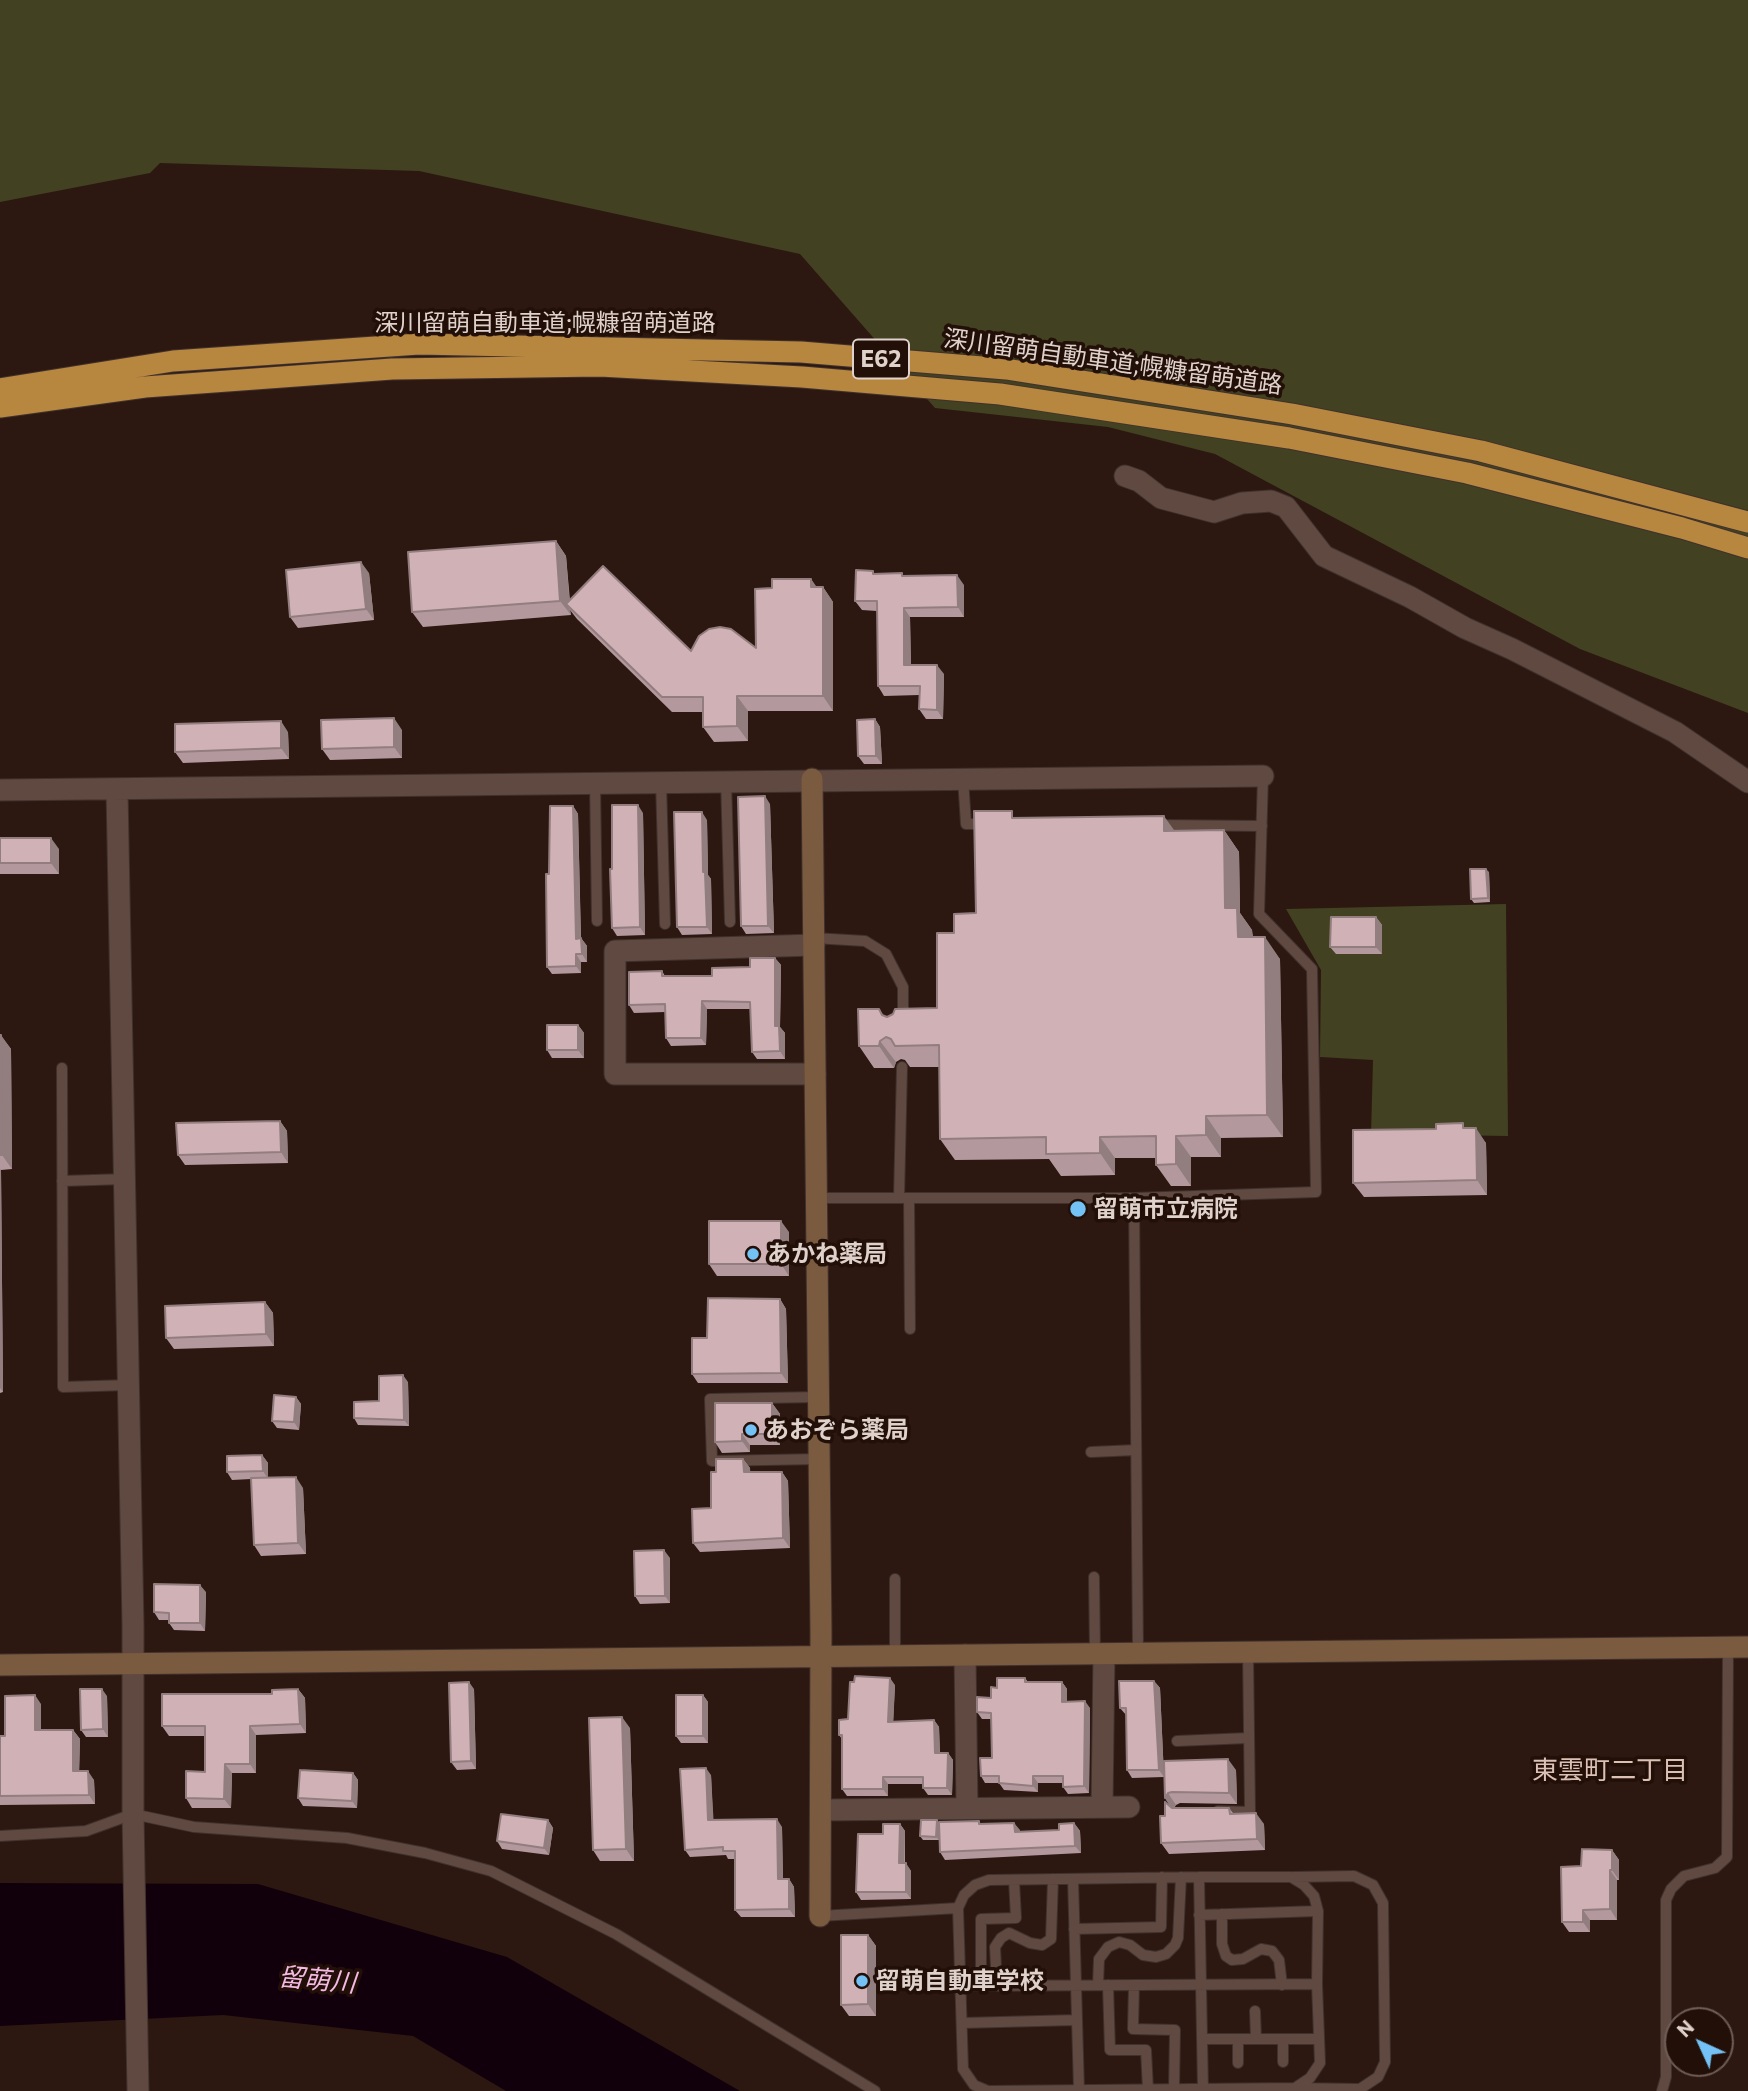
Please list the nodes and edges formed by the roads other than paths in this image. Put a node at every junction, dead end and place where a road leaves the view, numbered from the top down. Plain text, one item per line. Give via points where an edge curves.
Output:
1 (0, 389) edge
2 (0, 407) edge
3 (1125, 476) dead end
4 (1748, 522) edge
5 (1748, 548) edge
6 (1263, 776) joint
7 (963, 778) junction
8 (812, 779) junction
9 (726, 780) junction
10 (595, 782) junction
11 (661, 782) junction
12 (1748, 782) edge
13 (0, 790) edge
14 (117, 790) junction
15 (993, 824) edge
16 (1141, 825) edge
17 (1262, 826) junction
18 (597, 921) dead end
19 (730, 922) dead end
20 (665, 924) dead end
21 (814, 941) junction
22 (902, 1031) edge
23 (62, 1068) dead end
24 (902, 1068) edge
25 (815, 1074) junction
26 (125, 1180) junction
27 (62, 1181) junction
28 (816, 1198) junction
29 (904, 1198) junction
30 (1134, 1198) junction
31 (910, 1329) dead end
32 (129, 1385) junction
33 (818, 1397) junction
34 (1136, 1450) junction
35 (1091, 1452) dead end
36 (819, 1459) junction
37 (1094, 1577) dead end
38 (895, 1579) dead end
39 (1738, 1647) edge
40 (1248, 1652) junction
41 (1138, 1653) junction
42 (1100, 1654) junction
43 (965, 1655) junction
44 (895, 1656) junction
45 (821, 1657) junction
46 (133, 1663) junction
47 (0, 1665) edge
48 (1248, 1738) junction
49 (1177, 1741) dead end
50 (1102, 1807) junction
51 (1129, 1807) dead end
52 (967, 1808) junction
53 (821, 1810) junction
54 (1208, 1811) edge
55 (133, 1821) junction
56 (0, 1836) edge
57 (1162, 1877) junction
58 (1181, 1877) junction
59 (1199, 1877) junction
60 (1291, 1877) junction
61 (1052, 1879) junction
62 (1073, 1879) junction
63 (1014, 1880) junction
64 (958, 1908) junction
65 (1318, 1911) junction
66 (1222, 1914) junction
67 (1199, 1915) junction
68 (820, 1916) joint
69 (1074, 1929) junction
70 (1201, 1984) junction
71 (1282, 1984) junction
72 (1317, 1984) junction
73 (1103, 1985) junction
74 (1134, 1985) junction
75 (961, 1986) junction
76 (981, 1986) junction
77 (997, 1986) junction
78 (1076, 1986) junction
79 (1255, 2011) dead end
80 (1077, 2020) junction
81 (962, 2022) junction
82 (1202, 2039) junction
83 (1238, 2039) junction
84 (1256, 2039) junction
85 (1283, 2039) junction
86 (1319, 2039) junction
87 (1283, 2062) dead end
88 (1238, 2063) dead end
89 (1295, 2088) junction
90 (138, 2089) edge
91 (1079, 2090) edge
92 (1148, 2090) edge
93 (1174, 2090) edge
94 (1203, 2090) edge
95 (875, 2091) edge
96 (1662, 2091) edge

1 - 4 highway, 深川留萌自動車道;幌糠留萌道路 / E62 via 173,361 419,344 800,352 1006,369 1292,414 1481,451
2 - 5 highway, 深川留萌自動車道;幌糠留萌道路 / E62 via 145,387 392,369 600,366 815,379 1000,394 1289,438 1466,473
3 - 12 street via 1161,498 1214,512 1242,503 1271,501 1286,507 1324,556 1675,732
6 - 7 street
6 - 17 lane
7 - 8 street
7 - 15 lane via 966,824
8 - 9 street
8 - 21 street
9 - 11 street
9 - 19 lane
10 - 11 street
10 - 14 street
10 - 18 lane
11 - 20 lane
13 - 14 street
14 - 26 street
16 - 17 lane
17 - 30 lane via 1259,914 1312,970 1315,1192
21 - 22 lane via 865,941 886,954 903,987
21 - 25 street
21 - 25 street via 615,951 615,1074
23 - 27 lane
24 - 29 lane
25 - 28 street
26 - 27 lane
26 - 32 street
27 - 32 lane via 63,1387
28 - 29 lane
28 - 33 street
29 - 30 lane
29 - 31 lane
30 - 34 lane
32 - 46 street
33 - 36 street
33 - 36 lane via 710,1399 712,1461
34 - 35 lane
34 - 41 lane
36 - 45 street
37 - 42 lane
38 - 44 lane
39 - 40 street
39 - 96 lane via 1727,1857 1715,1868 1684,1876 1667,1900 1666,2077
40 - 41 street
40 - 48 lane
41 - 42 street
42 - 43 street
42 - 50 street
43 - 44 street
43 - 52 street
44 - 45 street
45 - 46 street
45 - 53 street
46 - 47 street
46 - 55 street
48 - 49 lane
48 - 54 lane via 1250,1812
50 - 51 street
50 - 52 street
52 - 53 street
53 - 68 street
55 - 56 lane via 86,1831
55 - 90 street
55 - 95 lane via 347,1839 491,1871 616,1934
57 - 58 lane
57 - 62 lane
57 - 69 lane via 1161,1927
58 - 59 lane
58 - 73 lane via 1175,1945 1156,1956 1143,1955 1119,1942 1108,1947 1099,1959
59 - 60 lane
59 - 67 lane
60 - 65 lane via 1314,1896
60 - 89 lane via 1354,1877 1373,1885 1383,1903 1385,2062 1378,2077 1360,2089
61 - 62 lane
61 - 63 lane
61 - 77 lane via 1051,1939 1042,1945 1009,1933 1001,1938 995,1947
62 - 69 lane
63 - 64 lane via 975,1885
63 - 76 lane via 1016,1917 981,1919
64 - 68 lane
64 - 75 lane
65 - 66 lane
65 - 72 lane
66 - 67 lane
66 - 71 lane via 1226,1956 1243,1959 1261,1949 1272,1951 1279,1960
67 - 70 lane
69 - 78 lane
70 - 71 lane
70 - 74 lane
70 - 82 lane
71 - 72 lane
72 - 86 lane
73 - 74 lane
73 - 78 lane
73 - 92 lane via 1110,2050 1146,2050
74 - 93 lane via 1133,2029 1175,2030
75 - 76 lane
75 - 81 lane
76 - 77 lane
77 - 78 lane
78 - 80 lane
79 - 84 lane
80 - 81 lane
80 - 91 lane
81 - 91 lane via 963,2069 974,2085 988,2091
82 - 83 lane
82 - 94 lane
83 - 84 lane
83 - 88 lane
84 - 85 lane
85 - 86 lane
85 - 87 lane
86 - 89 lane via 1321,2063
89 - 94 lane
91 - 92 lane
92 - 93 lane
93 - 94 lane

